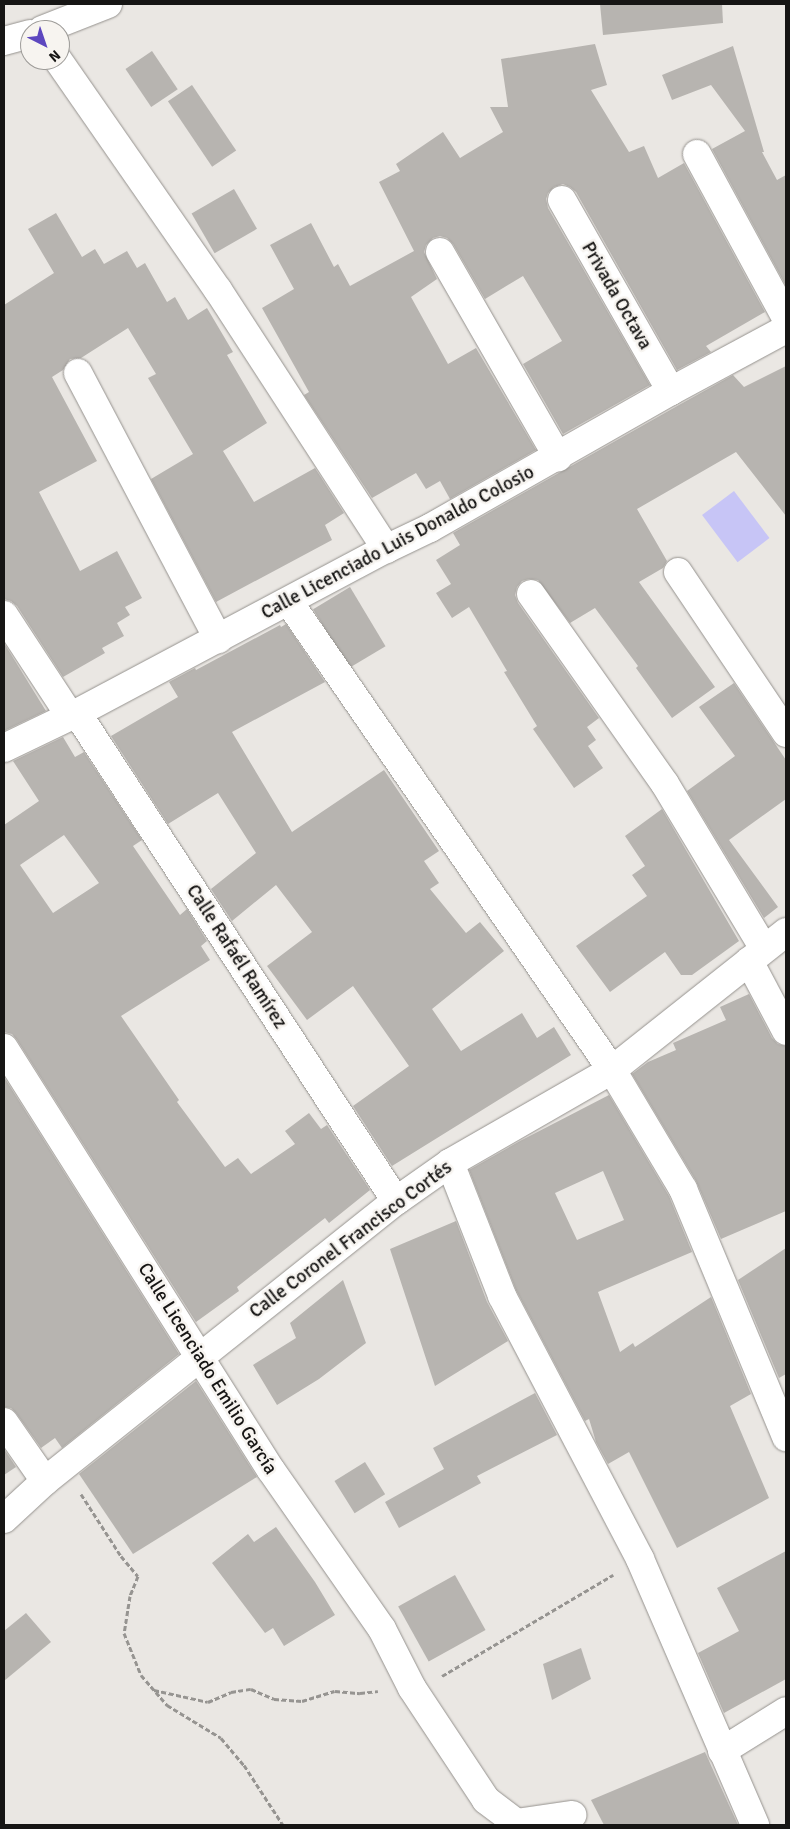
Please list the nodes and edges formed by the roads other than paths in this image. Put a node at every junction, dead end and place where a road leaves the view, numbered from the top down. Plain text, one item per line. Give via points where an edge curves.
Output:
1 (108, 4) edge
2 (67, 20) edge
3 (20, 37) edge
4 (4, 41) edge
5 (65, 70) edge
6 (697, 154) dead end
7 (562, 200) dead end
8 (440, 252) dead end
9 (786, 318) edge
10 (786, 329) edge
11 (78, 373) dead end
12 (671, 391) junction
13 (558, 457) junction
14 (386, 549) junction
15 (678, 572) dead end
16 (531, 594) dead end
17 (289, 602) junction
18 (4, 615) edge
19 (218, 639) junction
20 (73, 714) junction
21 (786, 733) edge
22 (4, 748) edge
23 (786, 932) edge
24 (757, 955) junction
25 (786, 1031) edge
26 (4, 1048) edge
27 (612, 1070) junction
28 (450, 1163) junction
29 (396, 1201) junction
30 (200, 1357) junction
31 (4, 1422) edge
32 (786, 1437) edge
33 (45, 1481) junction
34 (4, 1519) edge
35 (786, 1711) edge
36 (722, 1751) junction
37 (572, 1815) dead end
38 (755, 1825) edge

1 - 2 street
3 - 4 street
5 - 14 street via 218,290
6 - 9 street
7 - 12 street, Privada Octava
8 - 13 street
10 - 12 street, Calle Licenciado Luis Donaldo Colosio
11 - 19 street
12 - 13 street, Calle Licenciado Luis Donaldo Colosio
13 - 14 street, Calle Licenciado Luis Donaldo Colosio
14 - 17 street, Calle Licenciado Luis Donaldo Colosio
15 - 21 street
16 - 24 street via 665,784
17 - 19 street, Calle Licenciado Luis Donaldo Colosio
17 - 27 street
18 - 20 street, Calle Rafaél Ramírez
19 - 20 street, Calle Licenciado Luis Donaldo Colosio
20 - 22 street, Calle Licenciado Luis Donaldo Colosio
20 - 29 street, Calle Rafaél Ramírez
23 - 24 street, Calle Coronel Francisco Cortés
24 - 25 street
24 - 27 street, Calle Coronel Francisco Cortés
26 - 30 street, Calle Licenciado Emilio García
27 - 28 street, Calle Coronel Francisco Cortés
27 - 32 street via 682,1189
28 - 29 street, Calle Coronel Francisco Cortés
28 - 36 street via 502,1296 640,1559
29 - 30 street, Calle Coronel Francisco Cortés
30 - 33 street, Calle Coronel Francisco Cortés
30 - 37 street, Calle Licenciado Emilio García via 271,1470 382,1629 412,1688 486,1800 516,1823
31 - 33 street
33 - 34 street, Calle Coronel Francisco Cortés
35 - 36 street
36 - 38 street

